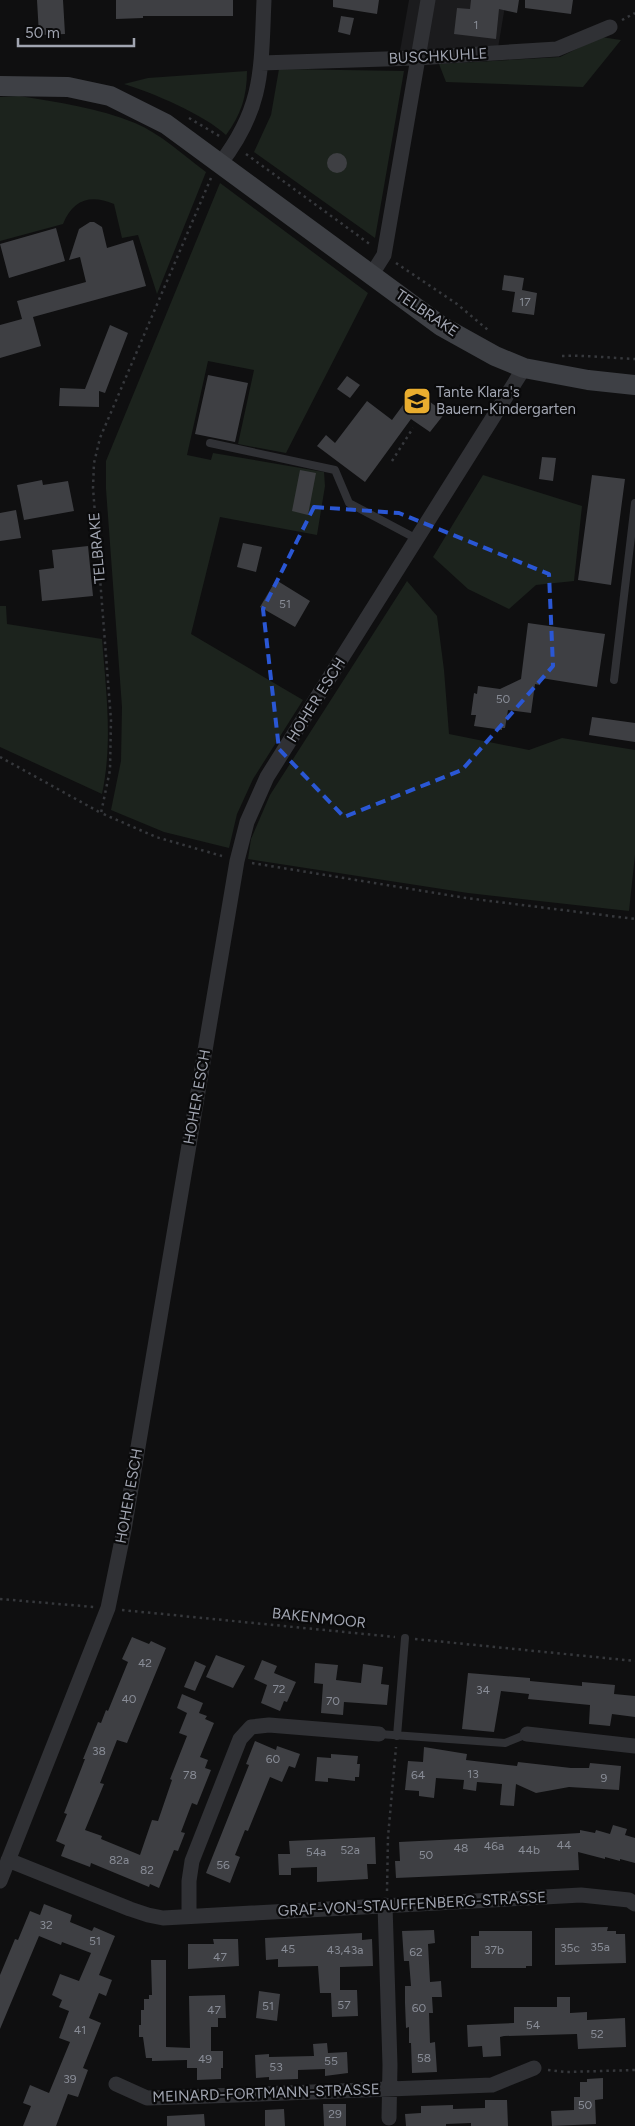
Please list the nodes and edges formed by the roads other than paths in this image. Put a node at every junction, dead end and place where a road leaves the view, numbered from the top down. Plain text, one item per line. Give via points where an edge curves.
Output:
1 (264, 0) edge
2 (428, 0) edge
3 (610, 27) dead end
4 (416, 58) junction
5 (261, 63) junction
6 (0, 86) edge
7 (220, 164) junction
8 (372, 274) junction
9 (524, 368) junction
10 (635, 385) edge
11 (210, 444) dead end
12 (635, 503) edge
13 (417, 539) junction
14 (614, 680) dead end
15 (405, 1638) road end
16 (379, 1734) joint
17 (527, 1734) joint
18 (397, 1736) junction
19 (635, 1746) edge
20 (8, 1860) junction
21 (0, 1881) edge
22 (635, 1904) edge
23 (385, 1905) junction
24 (189, 1916) junction
25 (534, 2068) road end
26 (116, 2084) dead end
27 (390, 2089) junction
28 (388, 2122) edge

1 - 5 street
2 - 4 street
3 - 4 street, BUSCHKUHLE via 557,50
4 - 5 street, BUSCHKUHLE
4 - 8 street via 384,255
5 - 7 street via 251,114
6 - 7 street, TELBRAKE via 68,87 110,96 166,124
7 - 8 street, TELBRAKE
8 - 9 street, TELBRAKE via 441,326
9 - 10 street, TELBRAKE
9 - 13 street, HOHER ESCH
11 - 13 lane via 335,470 349,503
12 - 14 lane
13 - 20 street, HOHER ESCH via 268,776 247,822 237,861 108,1608
15 - 18 lane
16 - 18 lane
16 - 24 street via 251,1727 240,1739 192,1861
17 - 18 lane via 505,1743
17 - 19 street
20 - 21 street, HOHER ESCH
20 - 24 street, GRAF-VON-STAUFFENBERG-STRASSE via 148,1915 163,1918
22 - 23 street, GRAF-VON-STAUFFENBERG-STRASSE via 628,1900 581,1895
23 - 24 street, GRAF-VON-STAUFFENBERG-STRASSE
23 - 27 street, MEINARD-FORTMANN-STRASSE
25 - 27 street, MEINARD-FORTMANN-STRASSE via 492,2085
26 - 27 street, MEINARD-FORTMANN-STRASSE via 147,2098
27 - 28 street, MEINARD-FORTMANN-STRASSE

